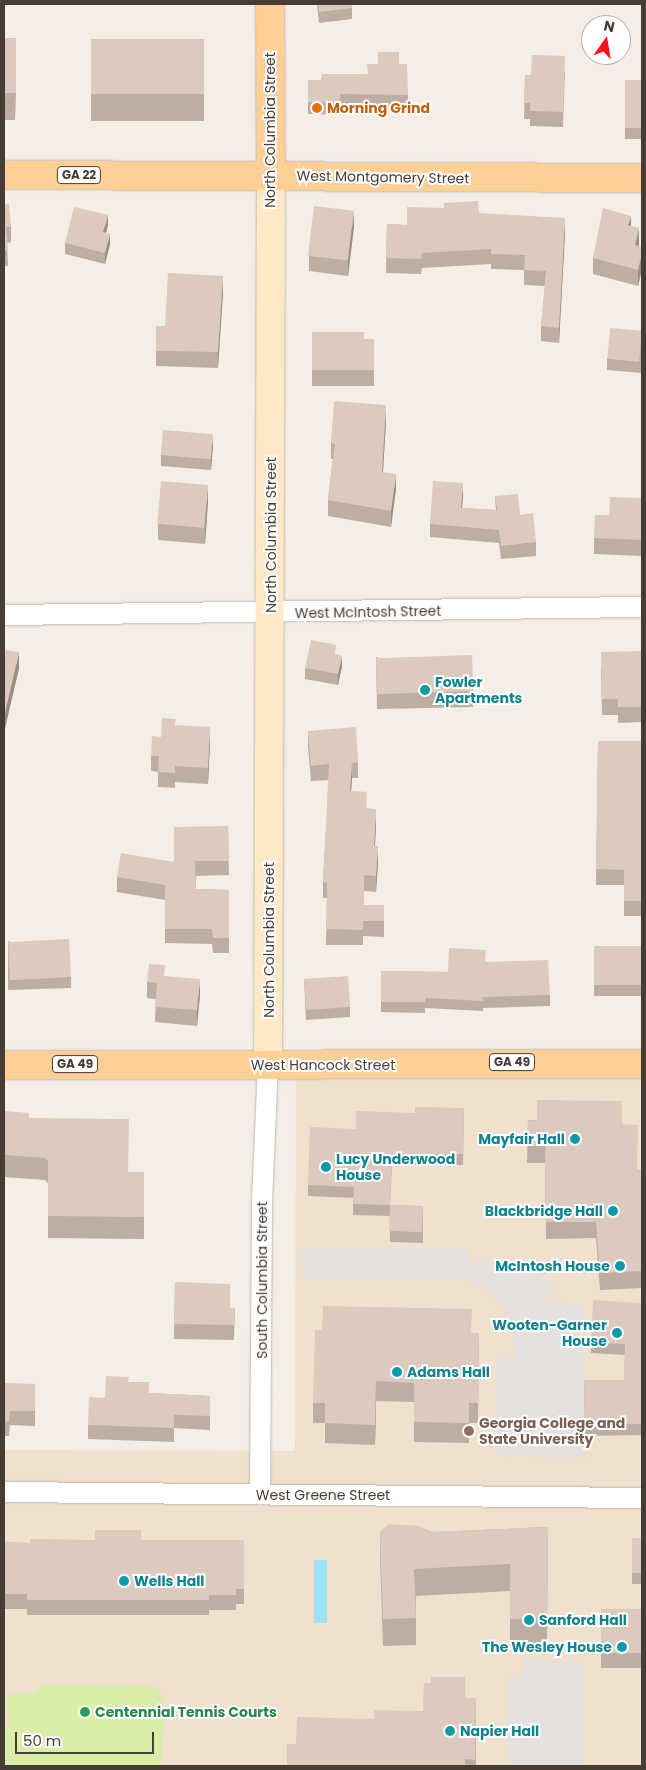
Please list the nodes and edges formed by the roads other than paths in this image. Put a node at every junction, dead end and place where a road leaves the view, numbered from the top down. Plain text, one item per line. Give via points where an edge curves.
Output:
1 (270, 4) edge
2 (270, 174) junction
3 (4, 175) edge
4 (642, 178) edge
5 (642, 607) edge
6 (271, 614) junction
7 (4, 615) edge
8 (642, 1064) edge
9 (4, 1065) edge
10 (268, 1065) junction
11 (4, 1492) edge
12 (260, 1494) junction
13 (642, 1498) edge

1 - 2 main road, North Columbia Street
2 - 3 main road, West Montgomery Street / GA 22
2 - 4 main road, West Montgomery Street
2 - 6 street, North Columbia Street
5 - 6 street, West McIntosh Street
6 - 7 street, West McIntosh Street
6 - 10 street, North Columbia Street
8 - 10 main road, West Hancock Street / GA 49
9 - 10 main road, West Hancock Street / GA 49
10 - 12 street, South Columbia Street via 262,1202
11 - 12 street, West Greene Street
12 - 13 street, West Greene Street

